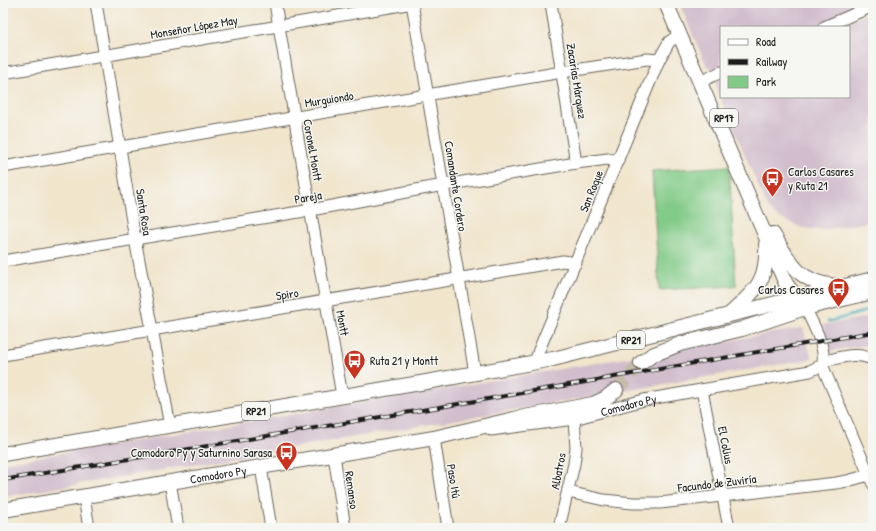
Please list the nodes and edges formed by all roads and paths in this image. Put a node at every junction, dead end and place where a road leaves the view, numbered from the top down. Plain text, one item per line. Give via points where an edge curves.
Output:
1 (96, 3) edge
2 (275, 3) edge
3 (413, 3) edge
4 (551, 3) edge
5 (666, 3) edge
6 (674, 3) edge
7 (873, 6) edge
8 (279, 26) junction
9 (826, 26) edge
10 (680, 34) junction
11 (105, 56) junction
12 (659, 60) junction
13 (562, 72) junction
14 (720, 72) edge
15 (3, 73) edge
16 (703, 80) junction
17 (428, 96) junction
18 (294, 118) junction
19 (120, 147) junction
20 (618, 161) junction
21 (576, 163) junction
22 (3, 167) edge
23 (443, 186) junction
24 (311, 210) junction
25 (769, 234) junction
26 (135, 238) junction
27 (3, 261) edge
28 (576, 263) junction
29 (458, 278) junction
30 (873, 279) edge
31 (842, 286) junction
32 (873, 292) edge
33 (326, 301) junction
34 (796, 302) junction
35 (728, 316) junction
36 (153, 330) junction
37 (3, 355) edge
38 (873, 360) edge
39 (534, 362) junction
40 (641, 363) tunnel mouth
41 (823, 363) junction
42 (475, 373) junction
43 (616, 390) tunnel mouth
44 (702, 390) junction
45 (342, 396) junction
46 (574, 419) junction
47 (170, 426) junction
48 (434, 438) junction
49 (3, 454) edge
50 (334, 455) junction
51 (261, 467) junction
52 (871, 479) edge
53 (170, 482) junction
54 (568, 492) junction
55 (723, 495) junction
56 (84, 496) junction
57 (3, 510) edge
58 (89, 528) edge
59 (178, 528) edge
60 (271, 528) edge
61 (345, 528) edge
62 (448, 528) edge
63 (559, 528) edge
64 (728, 528) edge

1 - 11 street, Santa Rosa
2 - 8 street, Coronel Montt
3 - 8 street, Monseñor López May
3 - 17 street, Comandante Cordero
4 - 13 street, Zacarías Márquez
5 - 10 main road, RP17
6 - 16 main road, RP17
7 - 9 street
8 - 11 street, Monseñor López May
8 - 18 street, Coronel Montt
10 - 12 street, San Roque via 669,42
10 - 16 main road, RP17
11 - 15 street, Monseñor López May
11 - 19 street, Santa Rosa
12 - 13 street, Murguiondo via 647,59
12 - 20 street, San Roque
13 - 17 street, Murguiondo
13 - 21 street, Zacarías Márquez
14 - 16 street
16 - 25 main road, RP17
17 - 18 street, Murguiondo
17 - 23 street, Comandante Cordero
18 - 19 street, Murguiondo
18 - 24 street, Coronel Montt
19 - 22 street, Murguiondo
19 - 26 street, Santa Rosa
20 - 21 street, Pareja via 608,159
20 - 28 street, San Roque
21 - 23 street, Pareja
23 - 24 street, Pareja
23 - 29 street, Comandante Cordero
24 - 26 street, Pareja
24 - 33 street, Coronel Montt
25 - 31 main road, RP17 via 792,265 804,276 818,283
25 - 34 main road, RP17 via 793,280
25 - 35 main road, RP17 via 761,280 750,295
26 - 27 street, Pareja
26 - 36 street, Santa Rosa
28 - 29 street, Spiro via 563,261
28 - 39 street, San Roque
29 - 33 street, Spiro
29 - 42 street, Comandante Cordero
30 - 31 main road, RP21
31 - 34 main road, RP21
32 - 34 main road, RP21
33 - 36 street, Spiro
33 - 45 street, Montt
34 - 35 main road, RP21
34 - 40 main road via 742,328 665,349
34 - 41 street via 812,320 820,341
35 - 39 main road, RP21
36 - 37 street, Spiro
36 - 47 street, Santa Rosa
38 - 41 street, Comodoro Py via 855,355
39 - 42 main road, RP21
41 - 44 street, Comodoro Py via 810,372
41 - 52 street
42 - 45 main road, RP21
43 - 48 main road, Comodoro Py via 593,404
44 - 46 street, Comodoro Py via 644,400
44 - 55 street, El Colius
45 - 47 main road, RP21
46 - 48 street, Comodoro Py
46 - 54 street, Albatros via 576,448
47 - 49 main road, RP21
48 - 50 main road, Comodoro Py
48 - 62 street, Paso Itú
50 - 51 main road, Comodoro Py
50 - 61 street, Remanso
51 - 53 main road, Comodoro Py
51 - 60 street
52 - 55 street, Facundo de Zuviría
53 - 56 main road, Comodoro Py
53 - 59 street
54 - 55 street, Facundo de Zuviría via 633,503
54 - 63 street, Albatros
55 - 64 street, El Colius
56 - 57 main road, Comodoro Py
56 - 58 street

